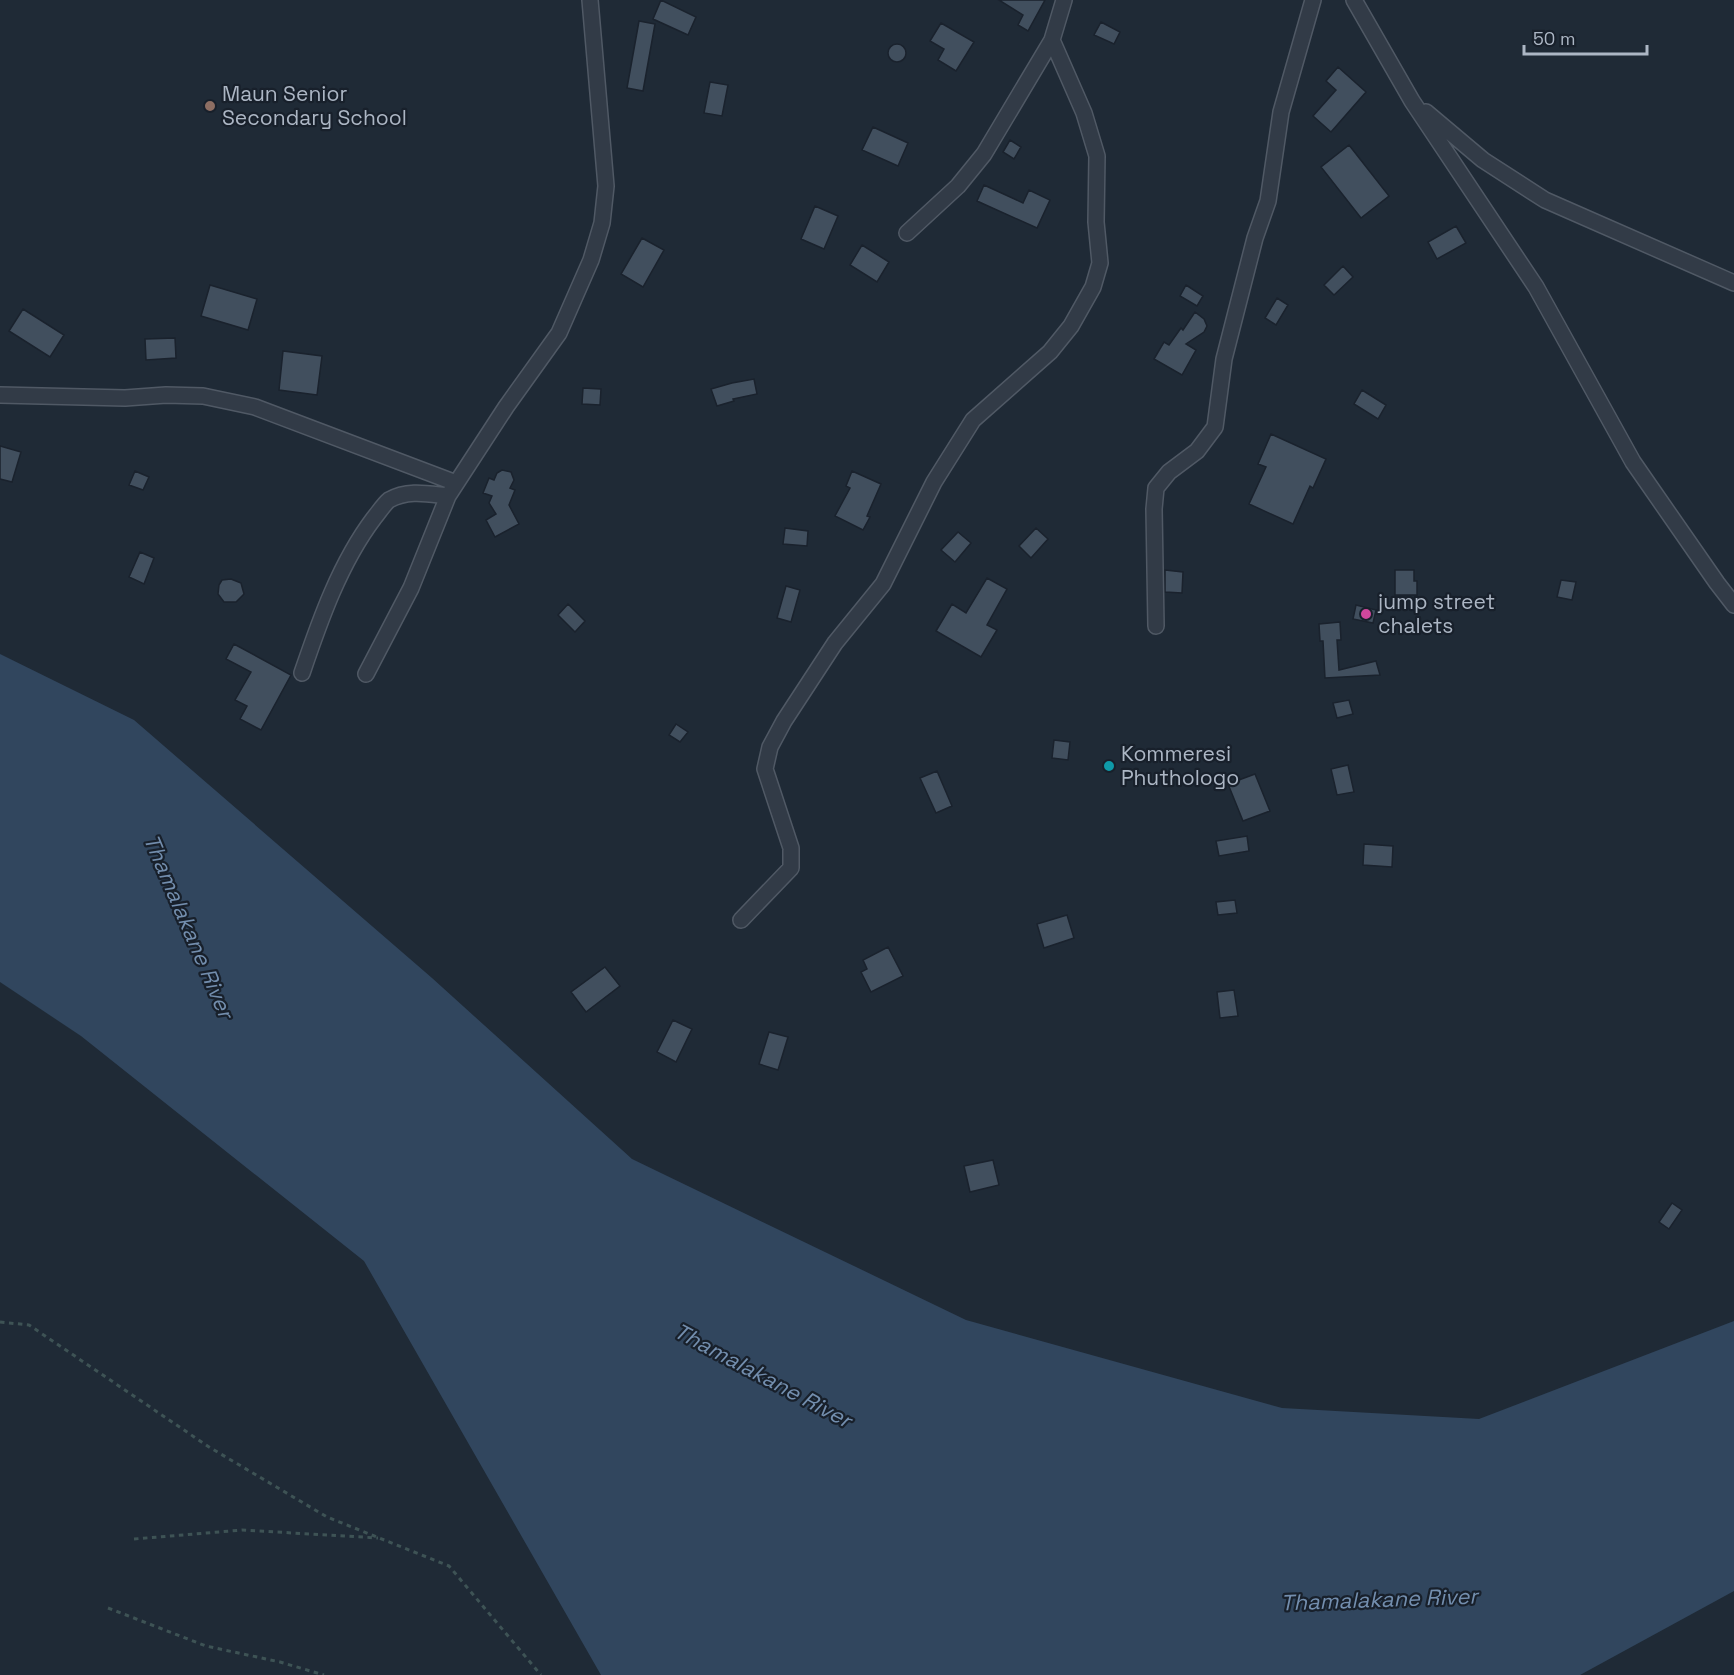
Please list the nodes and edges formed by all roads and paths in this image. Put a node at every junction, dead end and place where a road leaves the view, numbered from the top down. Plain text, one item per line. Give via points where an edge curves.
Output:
1 (1065, 0) edge
2 (1313, 0) edge
3 (1354, 0) edge
4 (591, 1) edge
5 (1052, 40) junction
6 (1412, 101) junction
7 (907, 232) dead end
8 (1734, 283) edge
9 (0, 395) edge
10 (452, 489) junction
11 (1734, 605) edge
12 (1156, 627) dead end
13 (302, 673) dead end
14 (366, 674) dead end
15 (741, 920) dead end
16 (0, 1322) edge
17 (134, 1539) dead end
18 (382, 1539) junction
19 (108, 1608) dead end
20 (324, 1675) edge
21 (541, 1675) edge

1 - 5 street
2 - 12 street via 1281,112 1268,201 1224,359 1215,427 1197,451 1169,472 1156,488
3 - 6 street
4 - 10 street via 606,186 602,223 591,260 559,333
5 - 7 street via 984,154 958,186
5 - 15 street via 1084,112 1097,156 1100,263 1093,287 1071,326 1050,352 973,420 934,482 883,584 836,643 770,747 765,769 791,848 791,868
6 - 8 street via 1483,160 1545,200
6 - 11 street via 1536,287 1633,462
9 - 10 street via 203,396 255,408
10 - 13 street via 405,494 383,507 347,559
10 - 14 street via 411,588
16 - 18 path via 29,1325 209,1447 327,1516
17 - 18 path via 242,1530
18 - 21 path via 449,1566
19 - 20 path via 206,1646

